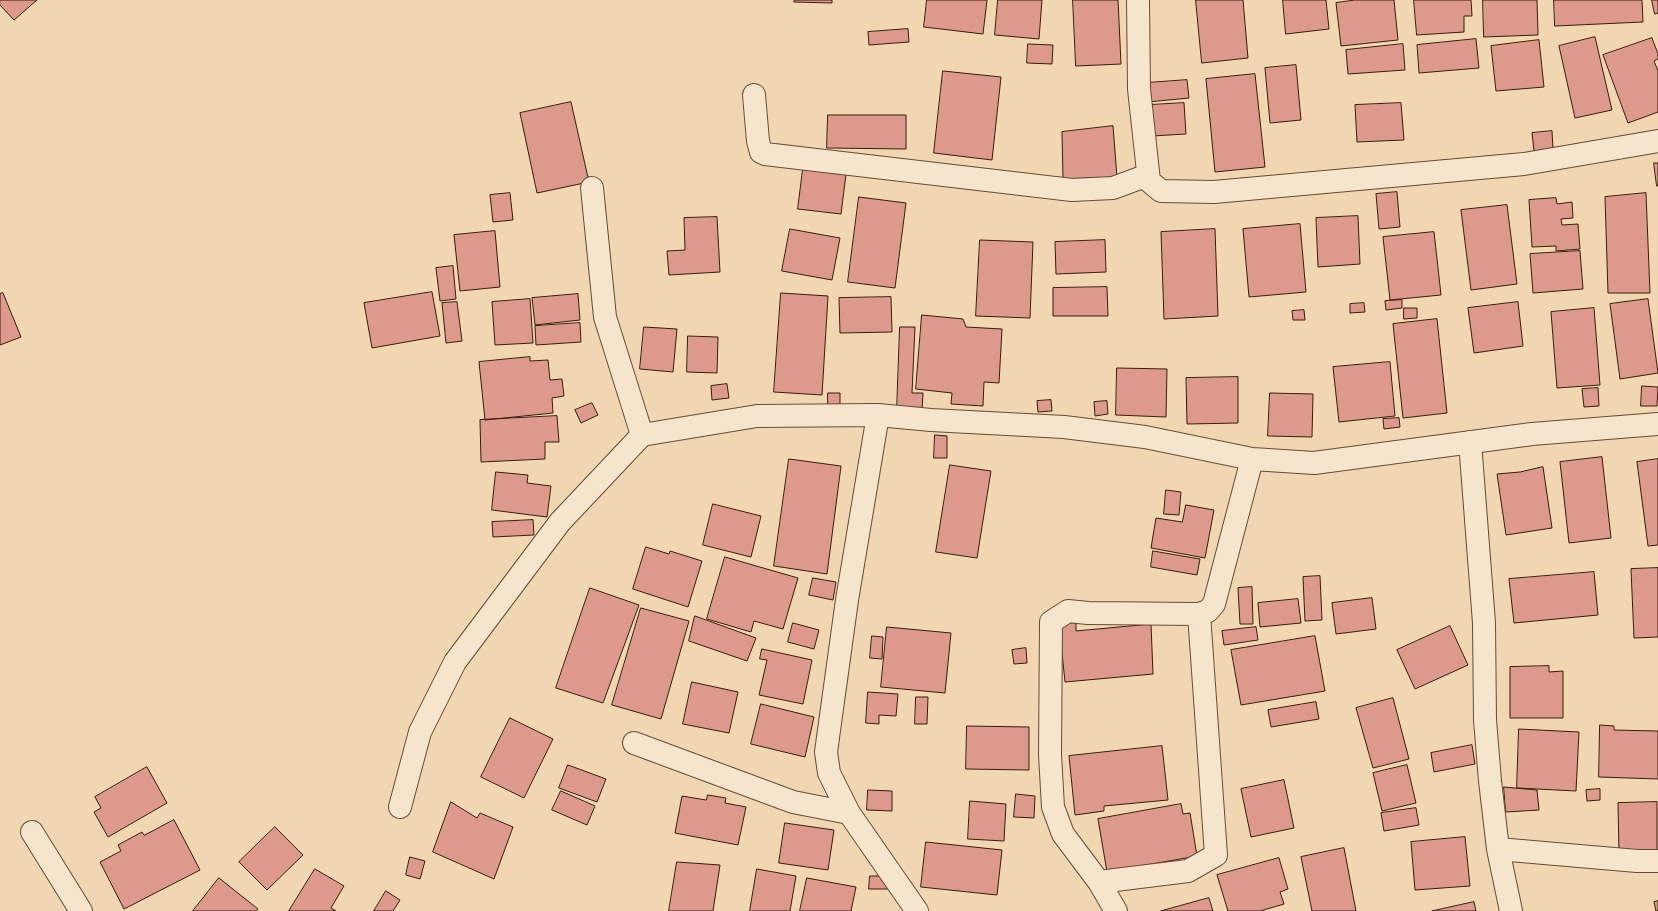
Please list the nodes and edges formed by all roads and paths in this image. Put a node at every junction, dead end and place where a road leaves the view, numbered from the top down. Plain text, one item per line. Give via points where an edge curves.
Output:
1 (1138, 0) edge
2 (754, 95) dead end
3 (1658, 141) edge
4 (1148, 175) junction
5 (592, 188) dead end
6 (878, 415) junction
7 (1658, 424) edge
8 (642, 435) junction
9 (1470, 442) junction
10 (1252, 459) junction
11 (1199, 614) junction
12 (634, 743) dead end
13 (400, 808) dead end
14 (849, 813) junction
15 (32, 832) dead end
16 (1498, 849) junction
17 (1658, 861) edge
18 (1099, 882) junction
19 (81, 911) edge
20 (917, 911) edge
21 (1116, 911) edge
22 (1511, 911) edge

1 - 4 street via 1139,88
2 - 4 street via 760,152 765,154 1072,190 1113,188
3 - 4 street via 1524,164 1214,192 1162,191 1149,181
5 - 8 street via 605,317
6 - 8 street via 757,416
6 - 10 street via 1064,427 1145,437
6 - 14 street via 847,600 826,752 829,773
7 - 9 street via 1532,434
8 - 13 street via 560,522 455,662 420,732
9 - 10 street via 1314,463
9 - 16 street via 1484,623 1485,720
10 - 11 street via 1214,604 1208,611
11 - 18 street via 1216,855 1188,871
11 - 18 street via 1068,611 1052,622 1050,755 1053,807 1063,834
12 - 14 street via 793,802
14 - 20 street
15 - 19 street
16 - 17 street
16 - 22 street
18 - 21 street

